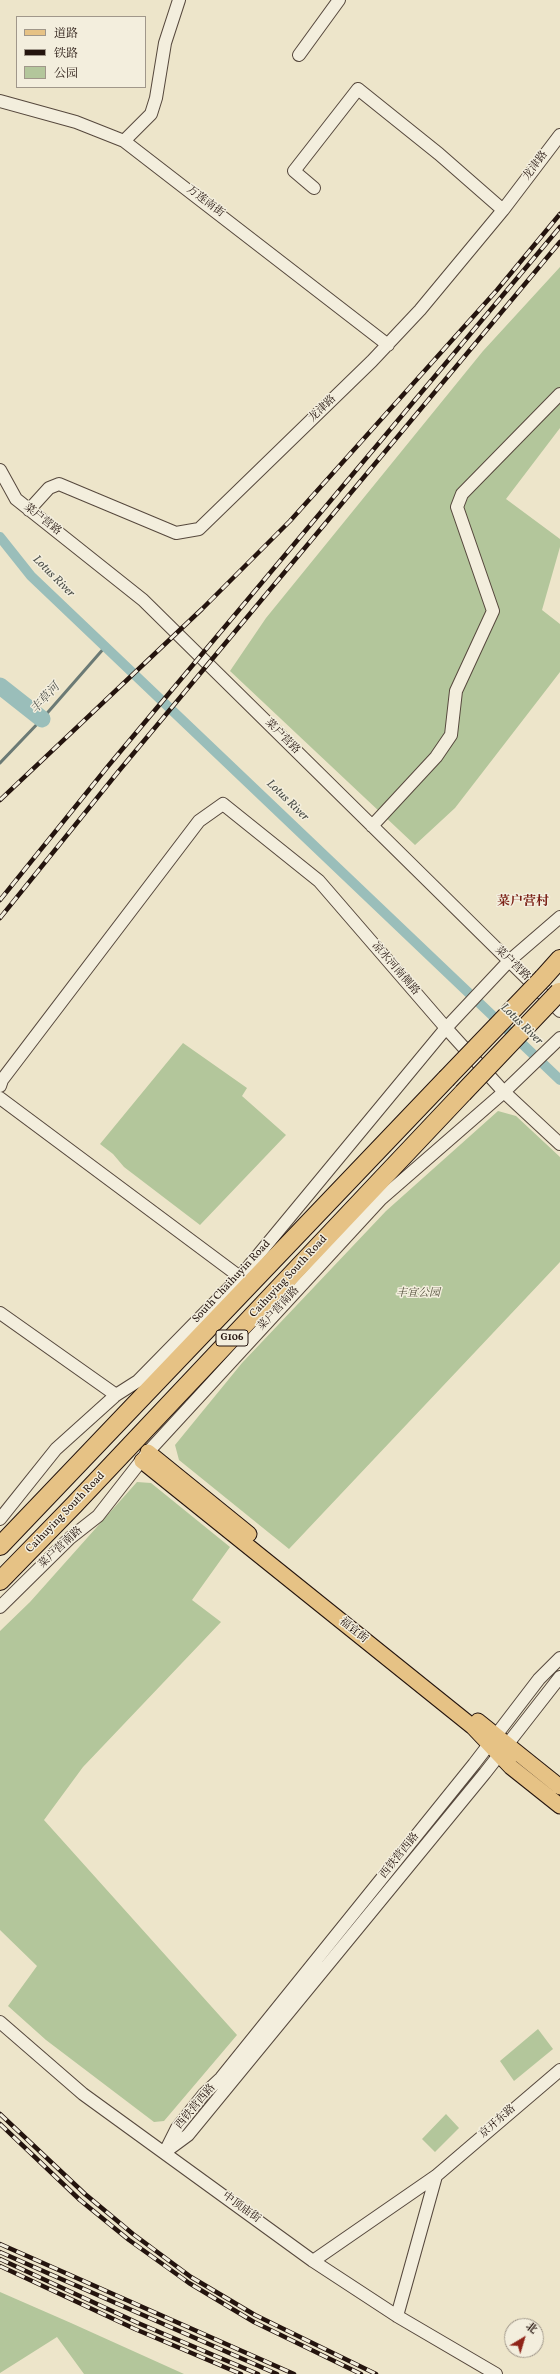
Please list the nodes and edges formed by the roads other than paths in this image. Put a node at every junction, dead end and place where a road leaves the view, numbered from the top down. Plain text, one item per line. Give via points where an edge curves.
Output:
1 (179, 0) edge
2 (340, 0) edge
3 (299, 55) dead end
4 (0, 100) edge
5 (560, 135) edge
6 (124, 141) junction
7 (314, 188) dead end
8 (504, 210) junction
9 (388, 345) junction
10 (560, 394) edge
11 (0, 470) edge
12 (29, 510) junction
13 (372, 826) junction
14 (560, 917) edge
15 (560, 959) edge
16 (509, 961) junction
17 (559, 991) edge
18 (560, 1011) edge
19 (446, 1028) junction
20 (560, 1038) edge
21 (0, 1086) edge
22 (504, 1092) junction
23 (0, 1098) edge
24 (560, 1144) edge
25 (240, 1277) junction
26 (0, 1313) edge
27 (175, 1361) junction
28 (138, 1381) junction
29 (116, 1395) junction
30 (145, 1457) junction
31 (0, 1519) edge
32 (0, 1546) edge
33 (0, 1581) edge
34 (0, 1607) edge
35 (560, 1658) edge
36 (560, 1677) edge
37 (498, 1744) junction
38 (560, 1787) edge
39 (560, 1806) edge
40 (0, 2022) edge
41 (560, 2070) edge
42 (164, 2152) junction
43 (436, 2176) junction
44 (313, 2261) junction
45 (397, 2316) junction
46 (496, 2374) edge

1 - 6 street via 165,43 151,114
2 - 3 street
4 - 6 street, 万莲南街 via 76,122
5 - 8 street, 龙津路
6 - 9 street, 万莲南街
7 - 8 street via 294,171 358,89 440,154
8 - 9 street, 龙津路
9 - 12 street, 龙津路 via 199,529 176,533 59,484 49,488
10 - 13 street via 462,494 457,507 493,611 456,691 450,735 436,757
11 - 12 street, 菜户营路 via 9,488
12 - 13 street, 菜户营路 via 143,600
13 - 16 street, 菜户营路
14 - 16 street
15 - 27 highway, Caihuying South Road / G106, bridge
16 - 18 street, 菜户营路
16 - 19 street, South Chaihuyin Road
17 - 33 highway, Caihuying South Road / G106, bridge
19 - 21 street, 凉水河南侧路 via 319,880 223,804 199,821 2,1080
19 - 22 street, 凉水河南侧路
19 - 25 street, South Chaihuyin Road
20 - 22 street, 菜户营南路
22 - 24 street, 凉水河南侧路
22 - 30 street, 菜户营南路 via 381,1199
23 - 25 street
25 - 28 street, South Chaihuyin Road
26 - 29 street
27 - 28 highway
27 - 32 highway, Caihuying South Road / G106
28 - 29 street, South Chaihuyin Road
29 - 31 street, South Chaihuyin Road via 56,1449
30 - 34 street, 菜户营南路 via 98,1516 70,1538
30 - 37 main road, 福宜街 via 467,1722
35 - 37 street, 西铁营西路 via 539,1679
36 - 37 street, 西铁营西路
37 - 38 main road, 福宜街
37 - 39 main road, 福宜街 via 511,1767
37 - 42 street, 西铁营西路 via 177,2128
40 - 42 street, 中顶庙街 via 83,2094
41 - 43 street, 京开东路
42 - 44 street, 中顶庙街
43 - 44 street
43 - 45 street
44 - 45 street, 中顶庙街
45 - 46 street, 中顶庙街

